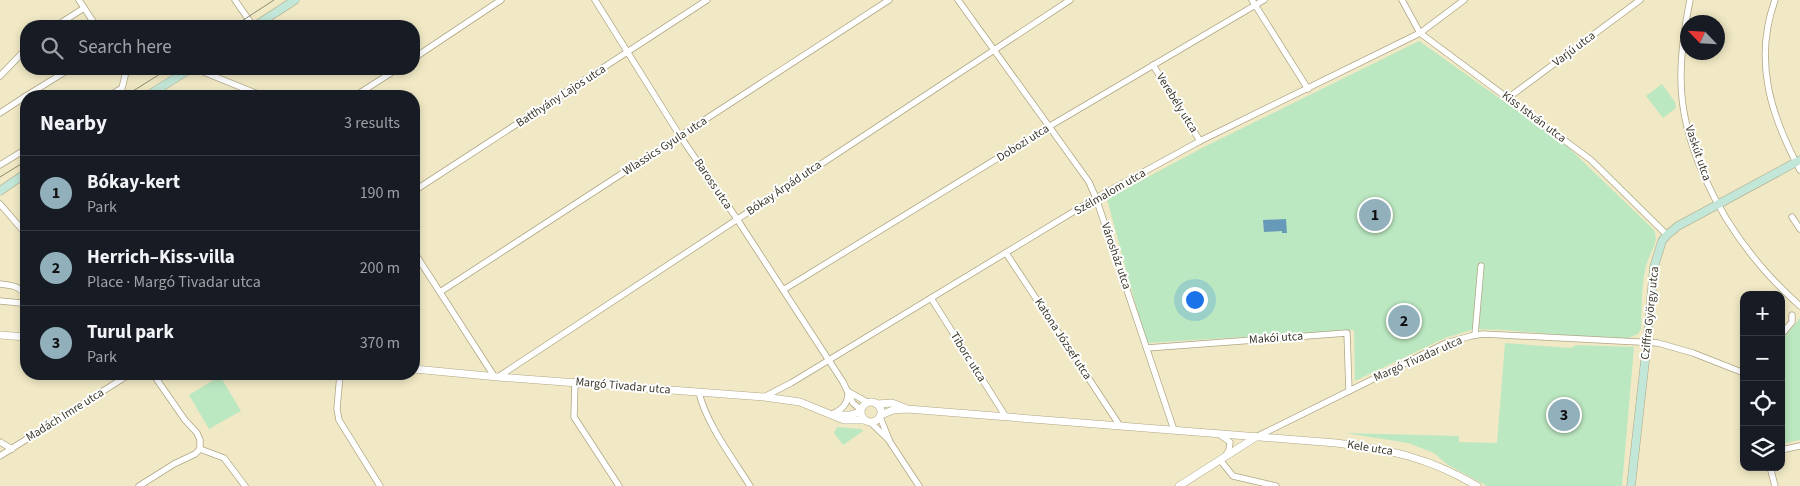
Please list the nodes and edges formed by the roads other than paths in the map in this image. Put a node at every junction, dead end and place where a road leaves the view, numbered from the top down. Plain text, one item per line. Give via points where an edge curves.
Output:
1 (78, 0) edge
2 (235, 0) edge
3 (295, 0) edge
4 (501, 0) edge
5 (595, 0) edge
6 (708, 0) edge
7 (890, 0) edge
8 (958, 0) edge
9 (1070, 0) edge
10 (1264, 0) edge
11 (1402, 0) edge
12 (1464, 0) edge
13 (1640, 0) edge
14 (1690, 0) edge
15 (1775, 0) edge
16 (1253, 3) edge
17 (84, 8) junction
18 (65, 20) edge
19 (92, 20) edge
20 (250, 20) edge
21 (263, 20) edge
22 (1420, 33) junction
23 (992, 50) junction
24 (628, 53) junction
25 (420, 54) edge
26 (20, 55) edge
27 (0, 64) edge
28 (1153, 65) junction
29 (6, 70) junction
30 (60, 75) edge
31 (125, 75) edge
32 (180, 75) edge
33 (211, 75) edge
34 (388, 75) edge
35 (0, 76) edge
36 (1308, 89) junction
37 (36, 90) edge
38 (119, 90) edge
39 (157, 90) edge
40 (248, 90) edge
41 (364, 90) edge
42 (1508, 98) junction
43 (20, 100) edge
44 (0, 113) edge
45 (1050, 126) junction
46 (680, 136) junction
47 (1200, 141) junction
48 (20, 153) edge
49 (1798, 162) edge
50 (0, 166) edge
51 (1800, 170) edge
52 (20, 177) edge
53 (420, 187) edge
54 (0, 191) edge
55 (1096, 198) junction
56 (0, 204) edge
57 (1719, 204) junction
58 (1792, 217) dead end
59 (737, 219) junction
60 (20, 227) edge
61 (1800, 229) edge
62 (1667, 235) junction
63 (1006, 253) junction
64 (420, 261) edge
65 (1481, 266) dead end
66 (0, 284) edge
67 (20, 289) edge
68 (783, 290) junction
69 (440, 292) junction
70 (930, 298) junction
71 (0, 301) edge
72 (20, 303) edge
73 (1800, 306) edge
74 (1792, 315) dead end
75 (1785, 330) edge
76 (0, 335) edge
77 (1476, 335) junction
78 (20, 337) edge
79 (1647, 343) junction
80 (1147, 348) junction
81 (828, 359) junction
82 (420, 369) edge
83 (1740, 371) edge
84 (496, 376) junction
85 (120, 380) edge
86 (158, 380) edge
87 (339, 380) edge
88 (575, 382) junction
89 (1349, 391) junction
90 (699, 392) junction
91 (849, 392) junction
92 (764, 397) junction
93 (867, 402) junction
94 (878, 404) junction
95 (908, 409) junction
96 (860, 411) junction
97 (831, 414) junction
98 (880, 416) junction
99 (1006, 417) junction
100 (867, 422) junction
101 (1120, 426) junction
102 (1174, 430) junction
103 (1218, 434) junction
104 (1256, 436) junction
105 (0, 442) edge
106 (890, 442) junction
107 (1800, 446) edge
108 (12, 448) junction
109 (1785, 449) edge
110 (200, 450) junction
111 (0, 456) edge
112 (1222, 458) junction
113 (1771, 471) edge
114 (1192, 478) junction
115 (139, 486) edge
116 (245, 486) edge
117 (380, 486) edge
118 (619, 486) edge
119 (750, 486) edge
120 (919, 486) edge
121 (1179, 486) edge
122 (1192, 486) edge
123 (1276, 486) edge
124 (1477, 486) edge
125 (1631, 486) edge
126 (1775, 486) edge

1 - 17 street
2 - 20 street
3 - 21 main road
4 - 25 street
5 - 24 street, Baross utca
6 - 24 street, Batthyány Lajos utca
7 - 46 street, Wlassics Gyula utca
8 - 23 street, Városház utca
9 - 23 street, Bókay Árpád utca
10 - 16 street, Dobozi utca
11 - 22 street, Kiss István utca
12 - 22 street, Szélmalom utca
13 - 42 street, Varjú utca
14 - 57 street, Vaskút utca via 1681,60 1683,102 1698,162
15 - 49 street via 1767,33 1767,84 1775,119
16 - 28 street, Dobozi utca
16 - 36 street
17 - 18 street
17 - 19 street
22 - 36 street, Szélmalom utca
22 - 42 street, Kiss István utca
23 - 45 street, Városház utca
23 - 59 street, Bókay Árpád utca
24 - 46 street, Baross utca
24 - 53 street, Batthyány Lajos utca
26 - 29 street
27 - 29 street
28 - 45 street, Dobozi utca
28 - 47 street, Verebély utca
29 - 35 street
30 - 37 street
31 - 38 street
32 - 39 main road
33 - 40 street
34 - 41 street
36 - 47 street, Szélmalom utca
42 - 62 street, Kiss István utca via 1591,160
43 - 44 street
45 - 55 street, Városház utca via 1089,182
45 - 68 street, Dobozi utca
46 - 59 street, Baross utca
46 - 69 street, Wlassics Gyula utca
47 - 55 street, Szélmalom utca
48 - 50 street
49 - 51 street
49 - 57 main road, Cziffra György utca
52 - 54 main road
55 - 63 street, Szélmalom utca
55 - 80 street, Városház utca
56 - 60 street
57 - 62 main road, Cziffra György utca
57 - 73 street, Vaskút utca via 1760,266
58 - 61 street
59 - 68 street, Baross utca
59 - 84 street, Bókay Árpád utca
62 - 79 main road, Cziffra György utca via 1658,249 1654,267
63 - 70 street, Szélmalom utca
63 - 101 street, Katona József utca
64 - 69 street
65 - 77 street
66 - 67 street
68 - 81 street, Baross utca
69 - 84 street
70 - 81 street, Szélmalom utca
70 - 99 street, Tiborc utca
71 - 72 street
74 - 75 street via 1792,322
76 - 78 street
77 - 79 street, Margó Tivadar utca
77 - 89 street, Margó Tivadar utca via 1446,343
79 - 83 street, Margó Tivadar utca via 1666,344
79 - 125 main road, Cziffra György utca
80 - 89 street, Makói utca via 1347,333
80 - 102 street, Városház utca
81 - 91 street, Baross utca
81 - 92 street, Szélmalom utca
82 - 84 street, Margó Tivadar utca
84 - 88 street, Margó Tivadar utca
85 - 108 street, Madách Imre utca
86 - 110 street via 197,434
87 - 117 street via 339,420
88 - 90 street, Margó Tivadar utca
88 - 118 street via 574,417
89 - 104 street, Margó Tivadar utca
90 - 92 street, Margó Tivadar utca
90 - 119 street via 712,424
91 - 93 street, Baross utca
91 - 96 street, Baross utca
91 - 97 street via 843,408
92 - 97 street, Margó Tivadar utca via 800,402
93 - 94 street
93 - 96 street
94 - 95 street, Margó Tivadar utca via 892,403
94 - 98 street
95 - 98 street, Margó Tivadar utca via 893,410
95 - 99 street, Margó Tivadar utca
96 - 97 street, Margó Tivadar utca via 850,415
96 - 100 street
97 - 100 street, Margó Tivadar utca
98 - 100 street via 876,421
98 - 106 street
99 - 101 street, Margó Tivadar utca
100 - 106 street
101 - 102 street, Margó Tivadar utca
102 - 103 street, Margó Tivadar utca
103 - 104 street, Margó Tivadar utca
103 - 112 street via 1230,442 1229,450
104 - 112 street
104 - 124 street, Kele utca via 1395,452 1439,466
105 - 108 street
106 - 120 street
107 - 109 street
108 - 111 street, Madách Imre utca
110 - 115 street
110 - 116 street via 224,458
112 - 114 street
112 - 123 street via 1233,476
113 - 126 street
114 - 121 street
114 - 122 street

